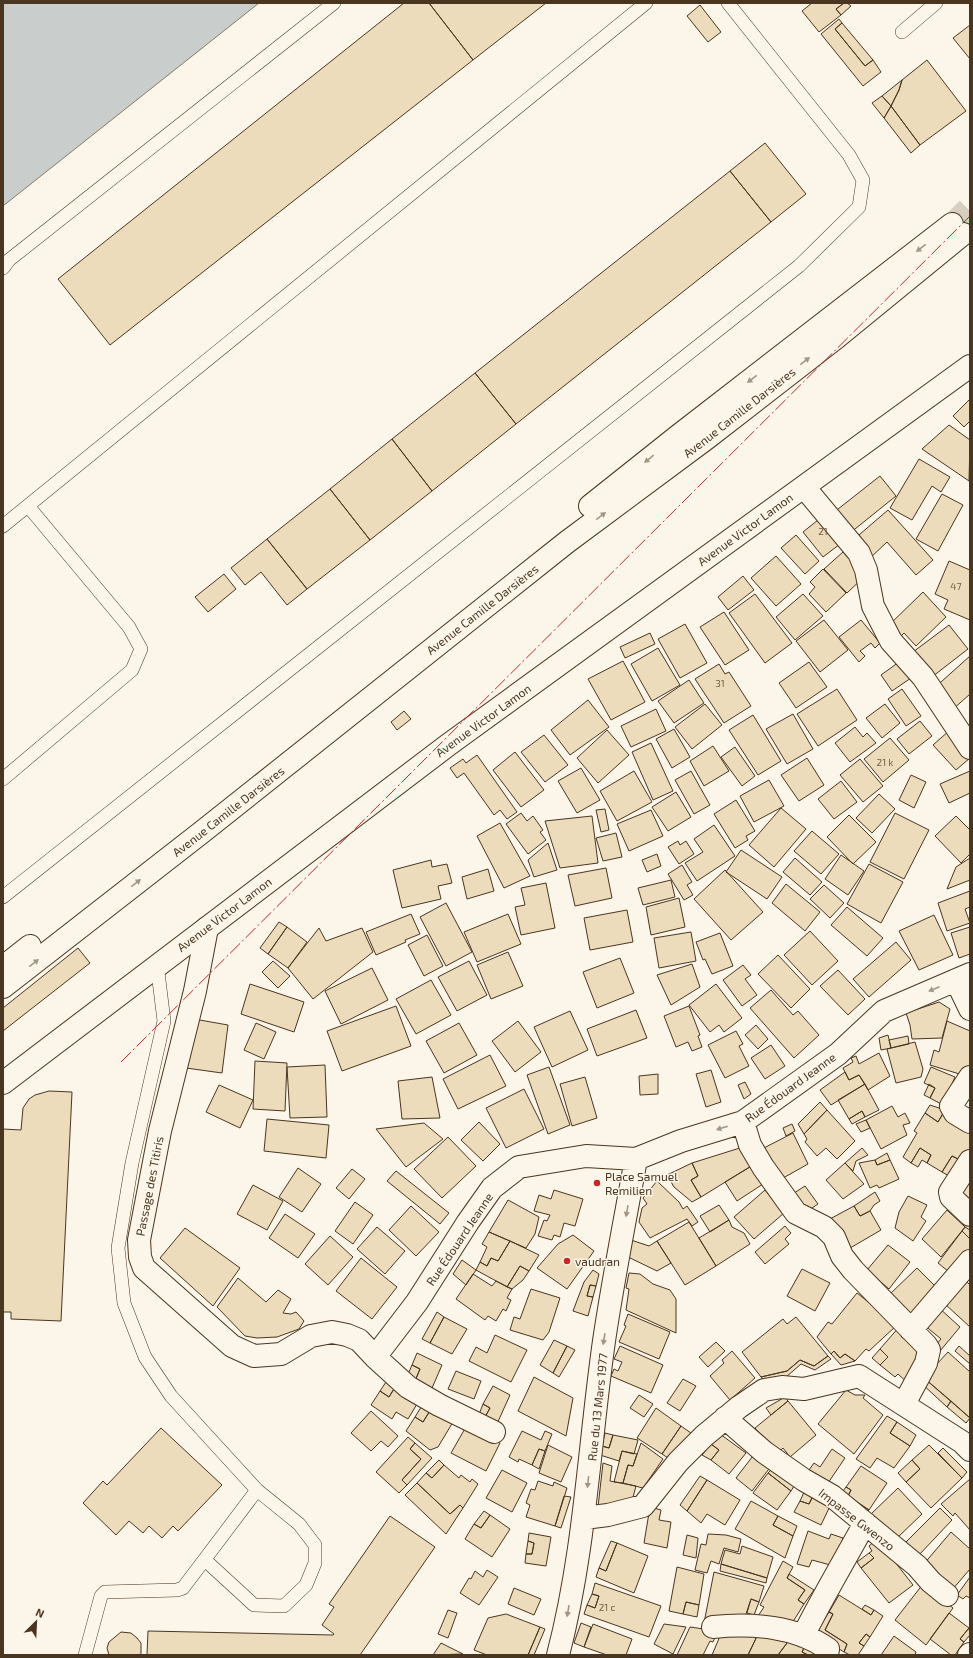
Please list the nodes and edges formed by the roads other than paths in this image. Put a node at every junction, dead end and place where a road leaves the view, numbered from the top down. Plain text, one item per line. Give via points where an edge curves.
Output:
1 (334, 3) edge
2 (646, 3) edge
3 (728, 3) edge
4 (936, 3) edge
5 (902, 32) dead end
6 (3, 268) edge
7 (970, 366) edge
8 (804, 487) junction
9 (28, 506) junction
10 (3, 526) edge
11 (970, 748) edge
12 (3, 779) edge
13 (3, 896) edge
14 (207, 928) junction
15 (157, 964) junction
16 (3, 967) edge
17 (963, 977) edge
18 (3, 987) edge
19 (970, 1009) edge
20 (970, 1077) edge
21 (3, 1083) edge
22 (743, 1122) junction
23 (970, 1122) edge
24 (636, 1159) junction
25 (970, 1161) edge
26 (970, 1215) edge
27 (970, 1261) edge
28 (911, 1330) junction
29 (375, 1357) junction
30 (904, 1404) junction
31 (725, 1418) junction
32 (494, 1432) dead end
33 (970, 1450) edge
34 (257, 1490) junction
35 (584, 1518) junction
36 (865, 1523) junction
37 (205, 1560) junction
38 (948, 1595) dead end
39 (713, 1627) dead end
40 (803, 1636) junction
41 (85, 1655) edge
42 (558, 1655) edge
43 (827, 1655) edge

1 - 6 lane via 16,255
2 - 9 lane
3 - 13 lane via 848,155 863,180 858,207 799,266
4 - 5 lane
7 - 8 street, Avenue Victor Lamon
8 - 11 street via 859,553 866,570 873,606 892,641 923,678
8 - 14 street, Avenue Victor Lamon via 448,745
9 - 10 lane
9 - 12 lane via 129,627 141,649 132,670
14 - 15 street, Avenue Victor Lamon
14 - 29 street, Passage des Titiris via 195,991 160,1131 138,1240 144,1268 232,1346 254,1356 281,1354 311,1336 332,1332 359,1340
15 - 21 street, Avenue Victor Lamon
15 - 34 lane via 164,1021 132,1163 118,1248 124,1303 145,1357 171,1396
18 -> 16 street, Avenue Camille Darsières via 567,542 707,438 830,341 957,229 684,432 408,653
17 - 19 street
17 -> 22 street, Rue Édouard Jeanne via 884,1011 838,1054
20 - 23 street via 951,1106 955,1113
22 -> 24 street, Rue Édouard Jeanne via 681,1141
22 - 28 street via 750,1145 796,1213 824,1226 834,1237 842,1256 853,1270
24 - 29 street, Rue Édouard Jeanne via 586,1156 520,1167 492,1188 417,1302
24 -> 35 street, Rue du 13 Mars 1977 via 604,1341
25 - 26 street via 950,1192 951,1197
27 - 28 street
28 - 30 street via 926,1345 929,1356
29 - 32 street via 408,1387
30 - 31 street via 859,1376 804,1389 782,1387 764,1390
30 - 33 street
31 - 35 street via 678,1462 643,1506
31 - 36 street, Impasse Gwenzo via 764,1452 832,1496
34 - 37 lane
34 - 37 lane via 299,1524 316,1545 315,1563 306,1584 284,1606 254,1605
35 -> 42 street, Rue du 13 Mars 1977
36 - 38 street, Impasse Gwenzo
36 - 40 street
37 - 41 lane via 183,1588 177,1590 105,1592 101,1596
39 - 40 street via 748,1624
40 - 43 street via 818,1641 828,1649

